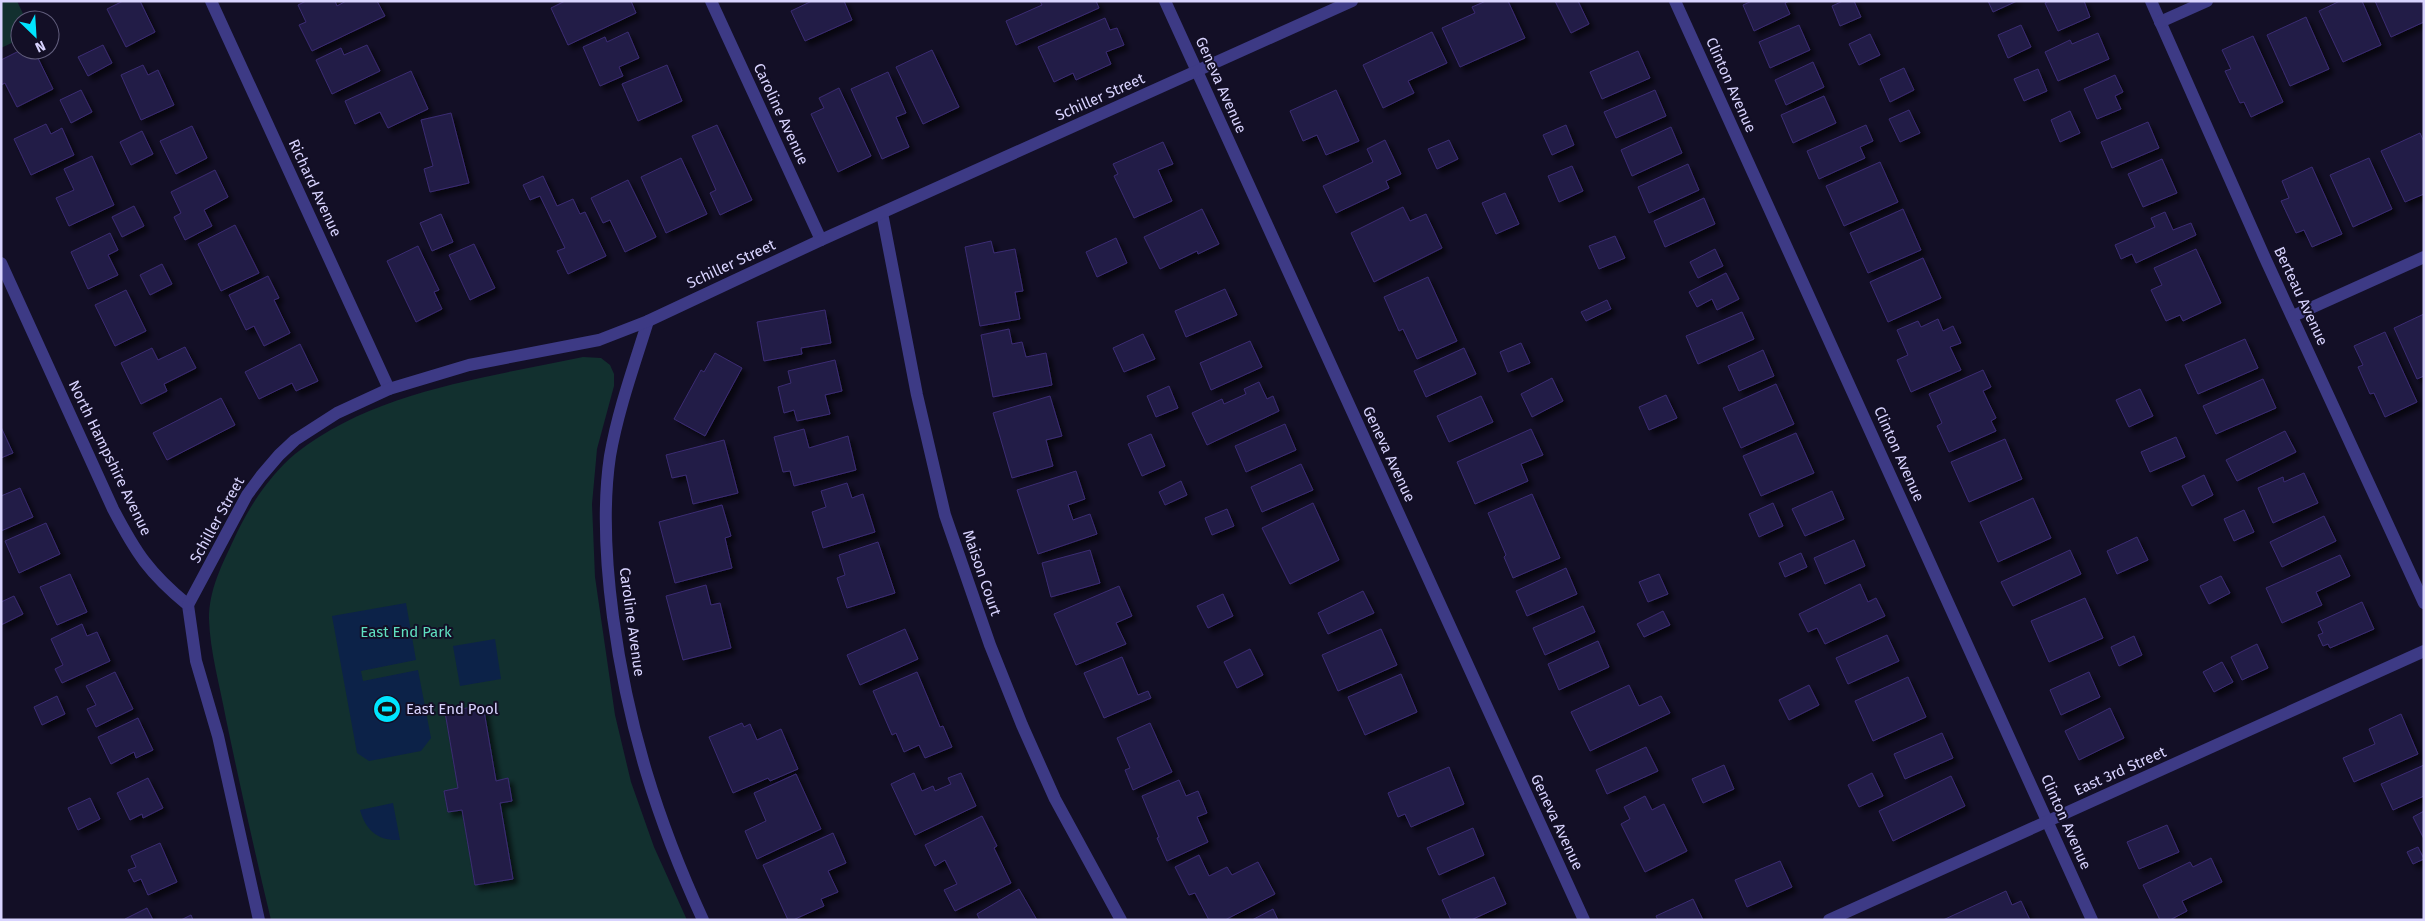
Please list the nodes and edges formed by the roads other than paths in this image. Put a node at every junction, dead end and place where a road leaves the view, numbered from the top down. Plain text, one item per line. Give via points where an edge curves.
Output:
1 (211, 1) edge
2 (711, 1) edge
3 (1165, 1) edge
4 (1352, 1) edge
5 (1675, 1) edge
6 (2151, 1) edge
7 (2207, 1) edge
8 (2160, 22) junction
9 (1196, 71) junction
10 (882, 213) junction
11 (821, 240) junction
12 (2424, 257) edge
13 (1, 263) edge
14 (2293, 316) junction
15 (648, 321) junction
16 (389, 389) junction
17 (2424, 603) edge
18 (188, 605) junction
19 (2424, 651) edge
20 (2048, 822) junction
21 (259, 920) edge
22 (703, 920) edge
23 (1121, 920) edge
24 (1584, 920) edge
25 (1829, 920) edge
26 (2092, 920) edge

1 - 16 street, Richard Avenue
2 - 11 street, Caroline Avenue
3 - 9 street, Geneva Avenue
4 - 9 street, Schiller Street
5 - 20 street, Clinton Avenue
6 - 8 street, Berteau Avenue
7 - 8 street
8 - 14 street, Berteau Avenue
9 - 10 street, Schiller Street
9 - 24 street, Geneva Avenue
10 - 11 street, Schiller Street
10 - 23 street, Maison Court via 918,395 948,524 1022,725 1055,799
11 - 15 street, Schiller Street
12 - 14 street
13 - 18 street, North Hampshire Avenue via 129,540 160,582
14 - 17 street, Berteau Avenue
15 - 16 street, Schiller Street via 599,340 469,365
15 - 22 street, Caroline Avenue via 620,408 610,456 606,509 610,596 620,664 647,777 662,825
16 - 18 street, Schiller Street via 319,424 278,455 247,495
18 - 21 street via 196,661 218,736
19 - 20 street, East 3rd Street
20 - 25 street, East 3rd Street
20 - 26 street, Clinton Avenue

